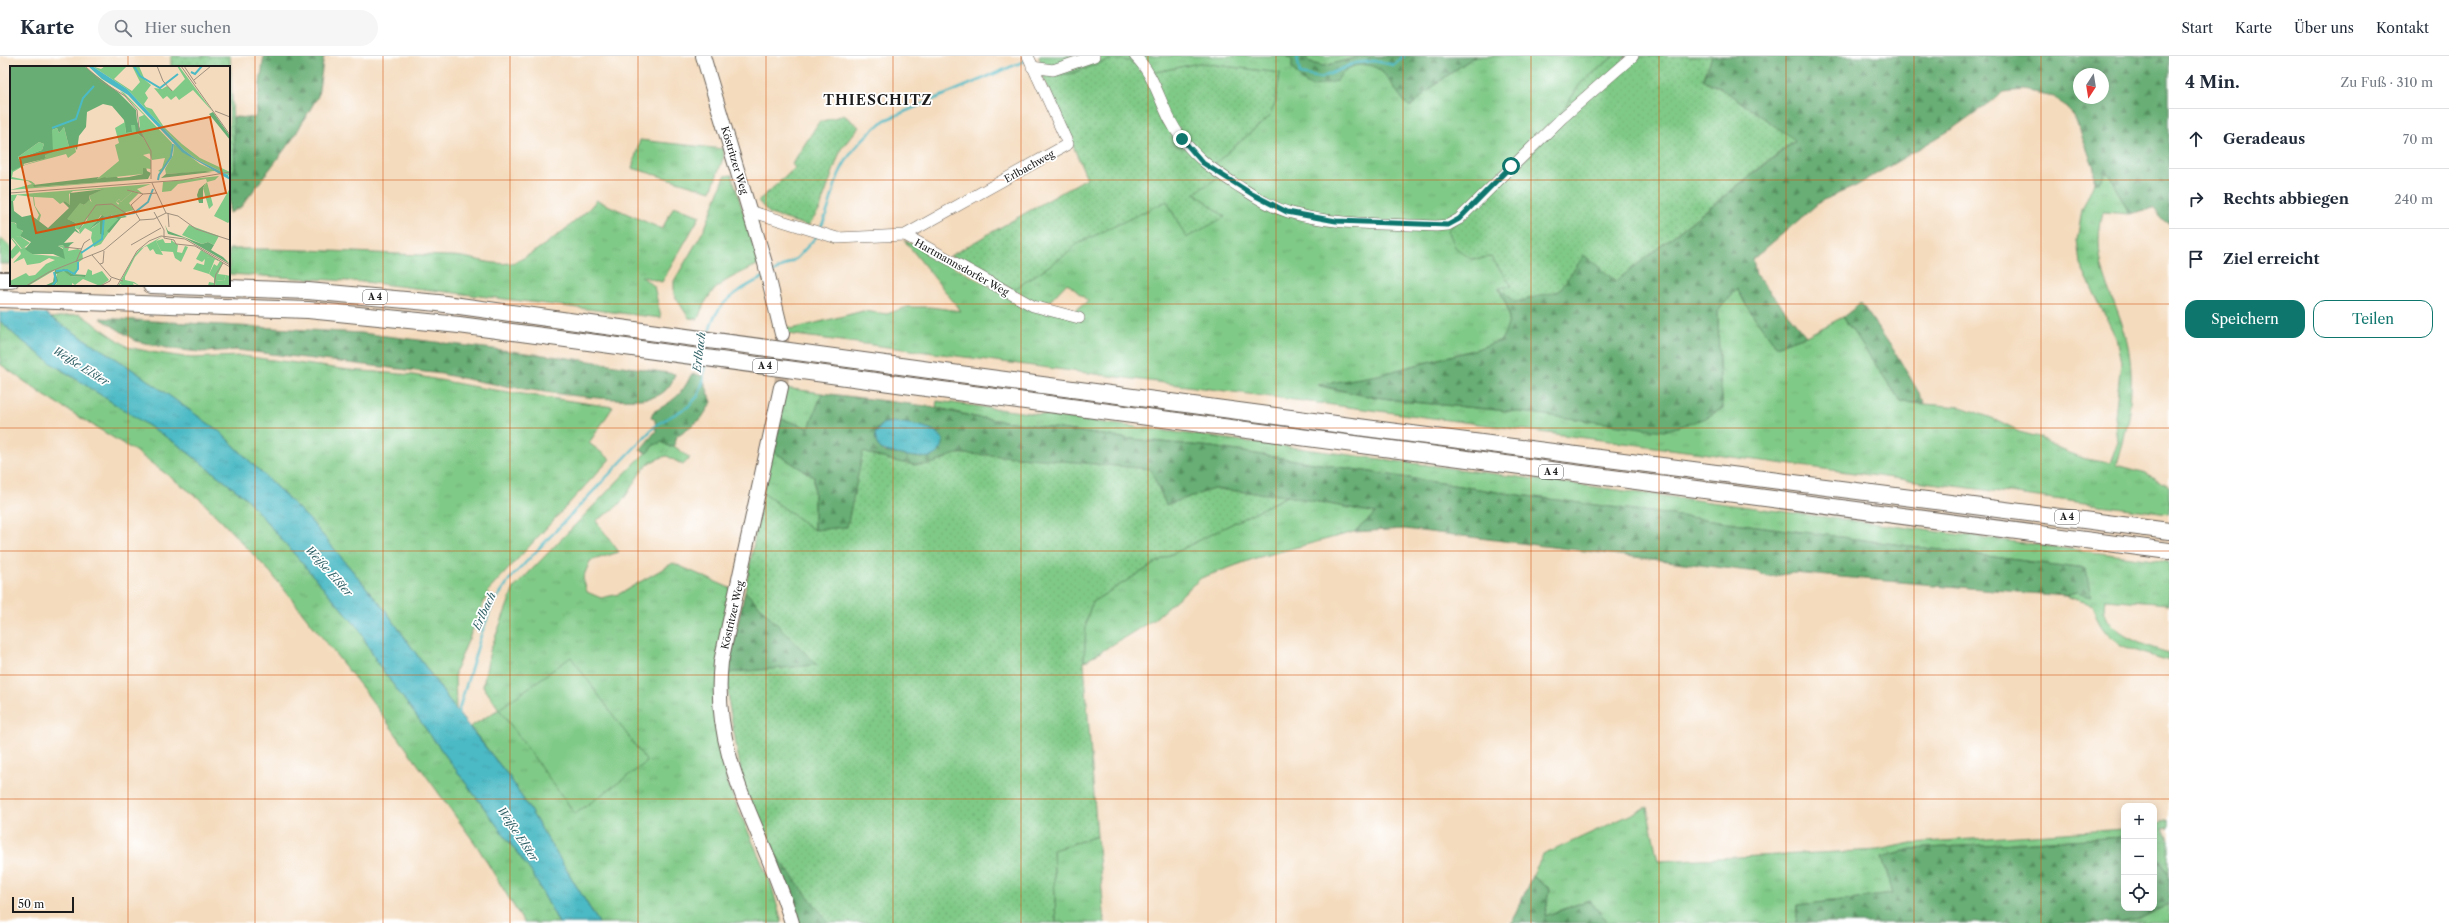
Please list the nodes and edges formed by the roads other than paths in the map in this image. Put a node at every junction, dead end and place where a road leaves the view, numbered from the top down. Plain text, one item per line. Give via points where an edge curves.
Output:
1 (703, 56) edge
2 (1094, 56) edge
3 (1135, 56) edge
4 (1633, 56) edge
5 (1030, 61) edge
6 (750, 211) junction
7 (906, 235) junction
8 (177, 286) edge
9 (0, 299) edge
10 (1079, 318) dead end
11 (782, 334) tunnel mouth
12 (781, 387) tunnel mouth
13 (2169, 531) edge
14 (2169, 552) edge
15 (792, 923) edge

1 - 6 main road, Köstritzer Weg
2 - 5 street via 1053,70
3 - 4 street via 1149,73 1162,108 1182,139 1203,163 1252,194 1287,212 1311,218 1436,226 1448,225 1459,219 1562,118
5 - 7 street, Erlbachweg via 1068,144
6 - 7 street, Hartmannsdorfer Weg via 837,238
6 - 11 main road, Köstritzer Weg via 772,287
7 - 10 street, Hartmannsdorfer Weg via 1033,306
8 - 13 highway, A 4, bridge via 308,291 438,303 1381,430
9 - 14 highway, A 4, bridge via 308,310 370,315
12 - 15 main road, Köstritzer Weg via 721,662 719,686 727,752 760,841 776,875

